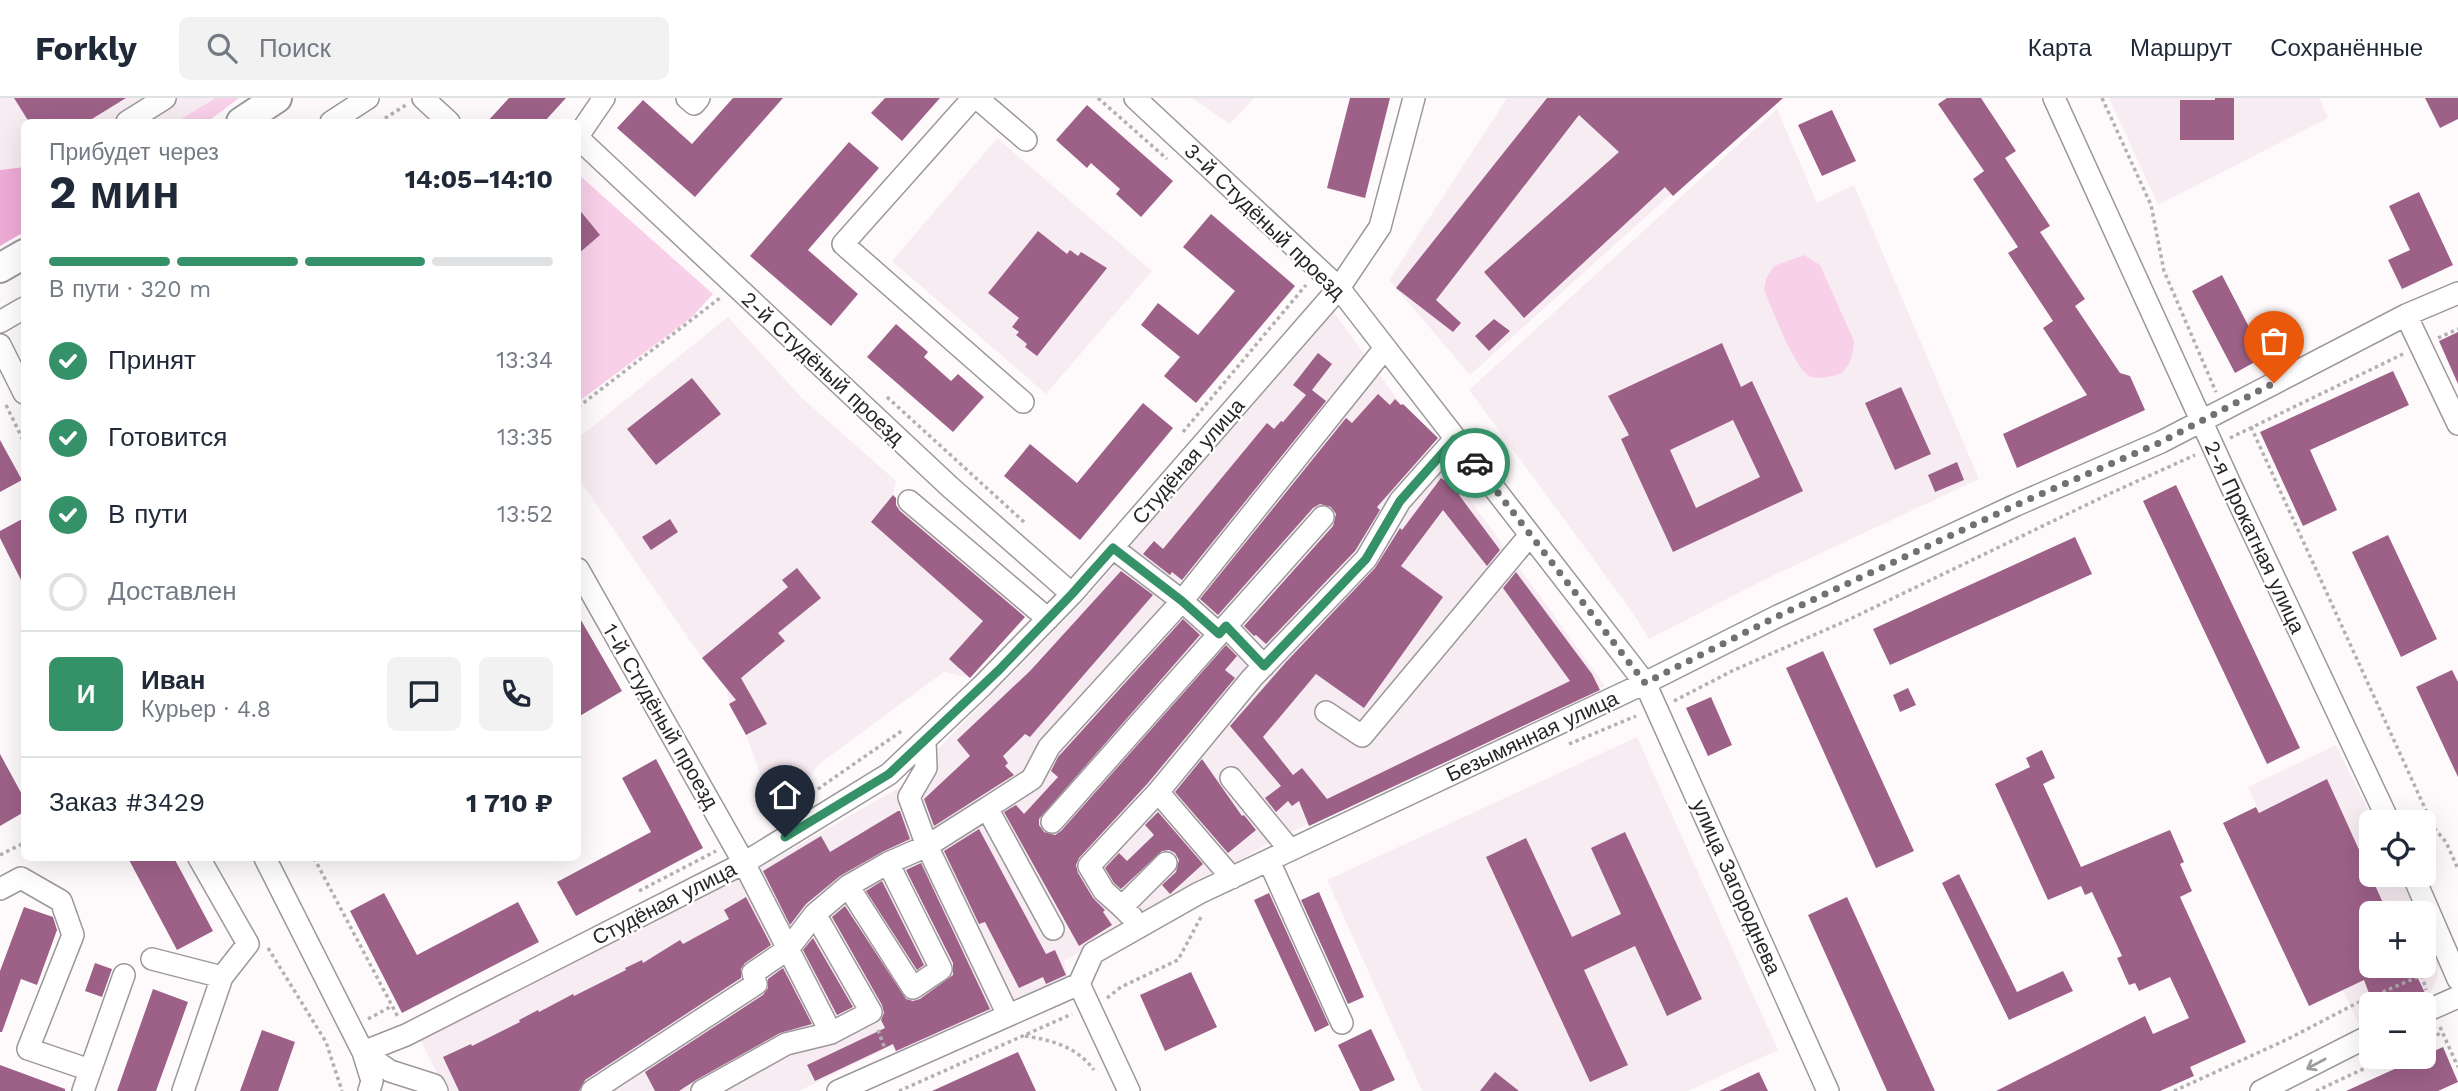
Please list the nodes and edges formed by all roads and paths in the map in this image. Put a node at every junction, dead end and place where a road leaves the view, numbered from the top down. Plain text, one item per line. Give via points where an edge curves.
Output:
1 (165, 98) edge
2 (277, 98) edge
3 (368, 98) edge
4 (604, 98) edge
5 (687, 98) edge
6 (699, 98) edge
7 (975, 98) edge
8 (1135, 98) edge
9 (1414, 98) edge
10 (2054, 98) edge
11 (2102, 98) edge
12 (415, 101) edge
13 (132, 119) edge
14 (246, 119) edge
15 (336, 119) edge
16 (384, 119) edge
17 (444, 119) edge
18 (581, 132) edge
19 (581, 140) edge
20 (1026, 140) dead end
21 (21, 256) edge
22 (0, 268) edge
23 (736, 286) junction
24 (1334, 293) junction
25 (2458, 293) edge
26 (21, 310) edge
27 (2406, 315) junction
28 (0, 323) edge
29 (2458, 329) edge
30 (0, 345) edge
31 (2421, 346) junction
32 (1385, 348) junction
33 (21, 387) edge
34 (0, 394) edge
35 (2452, 398) edge
36 (1023, 402) dead end
37 (581, 405) edge
38 (2230, 406) junction
39 (2201, 421) junction
40 (2458, 425) edge
41 (2251, 426) junction
42 (21, 436) edge
43 (1455, 439) junction
44 (1177, 440) dead end
45 (2213, 447) junction
46 (909, 500) dead end
47 (1323, 517) dead end
48 (1530, 535) junction
49 (1113, 548) junction
50 (581, 574) edge
51 (1072, 594) junction
52 (1182, 601) junction
53 (1048, 620) junction
54 (1222, 630) junction
55 (1264, 666) junction
56 (1645, 683) junction
57 (1326, 712) dead end
58 (1660, 715) junction
59 (907, 727) dead end
60 (925, 740) junction
61 (1231, 778) dead end
62 (1158, 792) junction
63 (987, 808) junction
64 (788, 809) dead end
65 (2383, 810) edge
66 (1052, 822) dead end
67 (21, 844) edge
68 (927, 846) junction
69 (1290, 850) junction
70 (0, 855) edge
71 (201, 861) edge
72 (267, 861) edge
73 (316, 861) edge
74 (1269, 861) junction
75 (744, 863) junction
76 (888, 863) junction
77 (1166, 863) dead end
78 (2458, 869) edge
79 (1232, 878) junction
80 (848, 886) junction
81 (2418, 887) edge
82 (0, 889) edge
83 (1122, 907) junction
84 (815, 914) junction
85 (1141, 926) junction
86 (1053, 929) dead end
87 (248, 944) junction
88 (788, 949) junction
89 (152, 959) dead end
90 (2455, 970) edge
91 (124, 975) dead end
92 (222, 977) junction
93 (1079, 984) junction
94 (2458, 997) edge
95 (393, 1006) junction
96 (2436, 1007) edge
97 (871, 1012) junction
98 (1008, 1015) junction
99 (401, 1021) dead end
100 (1342, 1023) dead end
101 (351, 1029) junction
102 (2443, 1032) dead end
103 (831, 1033) junction
104 (1025, 1035) dead end
105 (2436, 1035) edge
106 (2359, 1041) edge
107 (363, 1052) junction
108 (891, 1068) junction
109 (2363, 1069) edge
110 (90, 1070) junction
111 (1098, 1079) dead end
112 (83, 1091) edge
113 (183, 1091) edge
114 (342, 1091) edge
115 (369, 1091) edge
116 (437, 1091) edge
117 (592, 1091) edge
118 (702, 1091) edge
119 (838, 1091) edge
120 (1129, 1091) edge
121 (1828, 1091) edge
122 (2174, 1091) edge
123 (2261, 1091) edge
124 (2316, 1091) edge

1 - 13 street
2 - 14 main road
3 - 15 street
4 - 18 street
5 - 6 street via 694,104
7 - 20 street
7 - 36 street via 843,244
8 - 24 street, 3-й Студёный проезд
9 - 24 street, Студёная улица via 1380,227
10 - 39 street, 2-я Прокатная улица
11 - 38 path via 2151,205 2164,271 2174,296 2218,394
12 - 16 path
12 - 17 street
19 - 23 street, 2-й Студёный проезд
21 - 22 main road
23 - 37 path
23 - 51 street, 2-й Студёный проезд via 950,487
24 - 32 street, 3-й Студёный проезд
24 - 44 path via 1308,282
24 - 49 street, Студёная улица
25 - 27 street, Безымянная улица
26 - 28 street
27 - 31 street
27 - 38 street, Безымянная улица
29 - 31 path
30 - 33 street
31 - 35 street
31 - 41 path
32 - 43 street, 3-й Студёный проезд
32 - 52 street
34 - 42 path
35 - 40 street
38 - 39 street, Безымянная улица
38 - 41 path
39 - 45 street, 2-я Прокатная улица
39 - 56 street, Безымянная улица via 1778,616
41 - 45 path
41 - 78 path via 2434,828
43 - 48 street, 3-й Студёный проезд
43 - 55 street via 1400,501 1366,559
45 - 58 path via 1732,671 1676,699
45 - 65 street, 2-я Прокатная улица
46 - 53 street
47 - 54 street
48 - 56 street, 3-й Студёный проезд
48 - 57 street via 1362,736
49 - 51 street, Студёная улица
49 - 52 street
50 - 75 street, 1-й Студёный проезд
51 - 53 street, Студёная улица
52 - 54 street
52 - 63 street via 1049,747 1032,779
53 - 60 street, Студёная улица
54 - 55 street
54 - 66 street
55 - 62 street
56 - 58 street, улица Загороднева
56 - 69 street, Безымянная улица
58 - 121 street, улица Загороднева
59 - 64 path
60 - 68 street via 926,768 909,797
60 - 75 street, Студёная улица via 889,774
61 - 69 street
62 - 79 street
62 - 83 street via 1089,866 1104,891
63 - 68 street
63 - 86 street
67 - 70 path
68 - 76 street
68 - 98 street
69 - 74 street, Безымянная улица
71 - 87 street
72 - 101 street
73 - 95 path
74 - 79 street, Безымянная улица
74 - 100 street
75 - 88 street, 1-й Студёный проезд
75 - 107 street, Студёная улица
76 - 80 street
76 - 80 street via 941,969 913,988
77 - 83 street
79 - 85 street, Безымянная улица
80 - 84 street
81 - 90 street
82 - 110 street via 22,878 61,901 73,935 28,1049
83 - 85 street
84 - 88 street
84 - 97 street
85 - 93 street, Безымянная улица via 1093,953
87 - 92 street
87 - 114 path via 259,933 326,1042
88 - 103 street, 1-й Студёный проезд
88 - 117 street via 753,973 756,984
89 - 92 street
90 - 122 path via 2357,1003
91 - 110 street
92 - 113 street
93 - 98 street
93 - 120 street
94 - 96 street
95 - 99 path
95 - 101 path
97 - 103 street
97 - 108 path
98 - 108 street
101 - 107 street
102 - 105 path
103 - 118 street via 786,1044
104 - 111 path via 1073,1049
106 -> 123 street
107 - 115 street via 372,1081
107 - 116 street via 390,1071 434,1085
108 - 119 street
109 - 124 path
110 - 112 street

